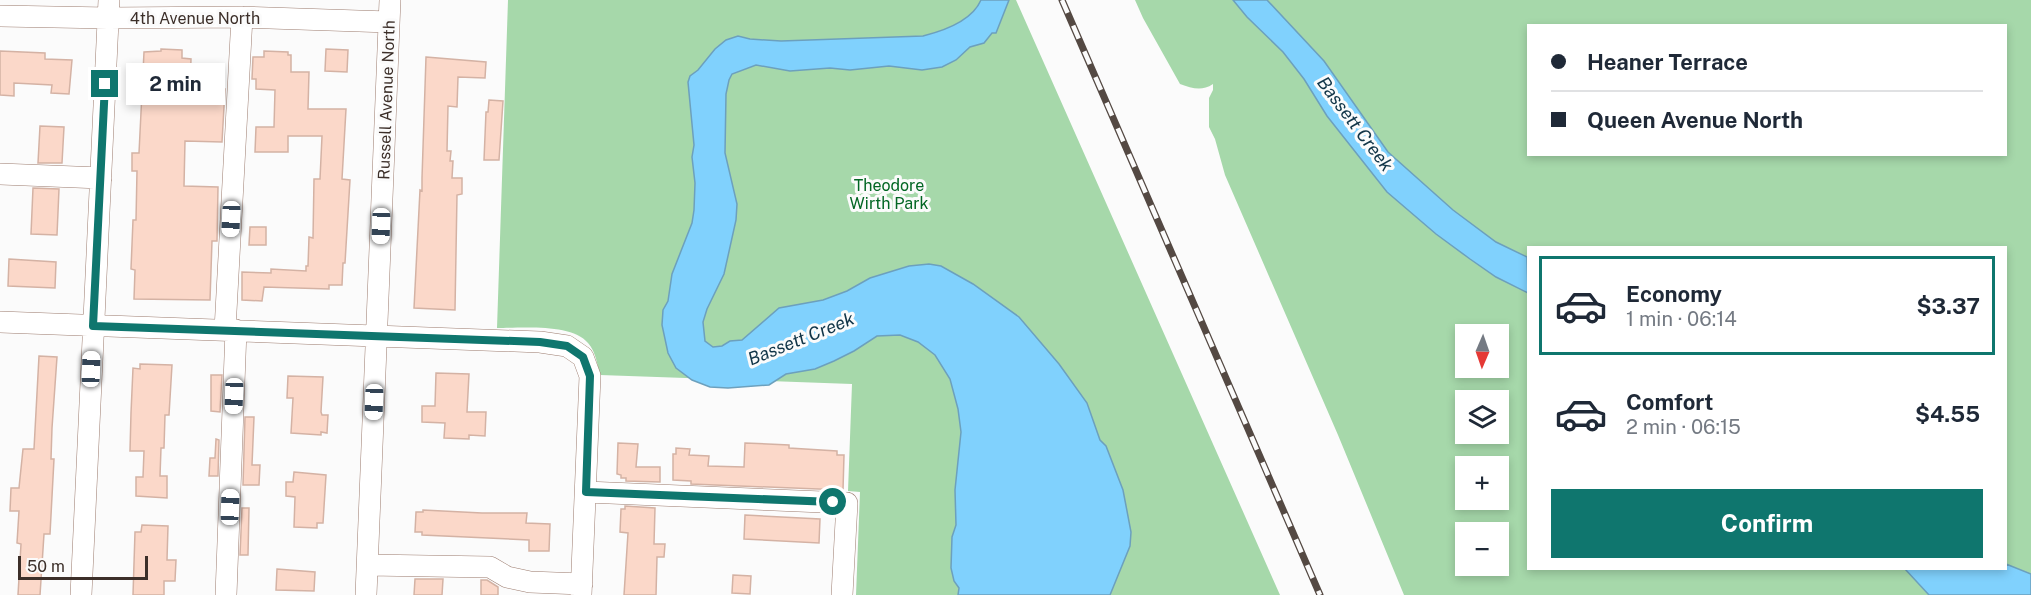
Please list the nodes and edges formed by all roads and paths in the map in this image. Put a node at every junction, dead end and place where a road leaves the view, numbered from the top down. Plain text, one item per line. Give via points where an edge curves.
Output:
1 (390, 0) edge
2 (108, 9) edge
3 (0, 16) edge
4 (242, 17) junction
5 (389, 22) junction
6 (0, 174) edge
7 (101, 178) junction
8 (0, 322) edge
9 (93, 326) junction
10 (230, 330) junction
11 (377, 336) junction
12 (586, 492) junction
13 (368, 565) junction
14 (582, 590) edge
15 (81, 595) edge
16 (226, 595) edge
17 (366, 595) edge
18 (842, 595) edge

1 - 5 street, Russell Avenue North
2 - 3 street, 4th Avenue North
2 - 4 street, 4th Avenue North
2 - 7 street
4 - 5 street, 4th Avenue North
4 - 10 street
5 - 11 street, Russell Avenue North
6 - 7 street
7 - 9 street
8 - 9 street
9 - 10 street
9 - 15 street
10 - 11 street
10 - 16 street
11 - 12 street via 540,342 567,346 583,357 590,376
11 - 13 street, Russell Avenue North
12 - 14 street
12 - 18 street via 847,503
13 - 14 street via 490,567 507,578
13 - 17 street, Russell Avenue North

